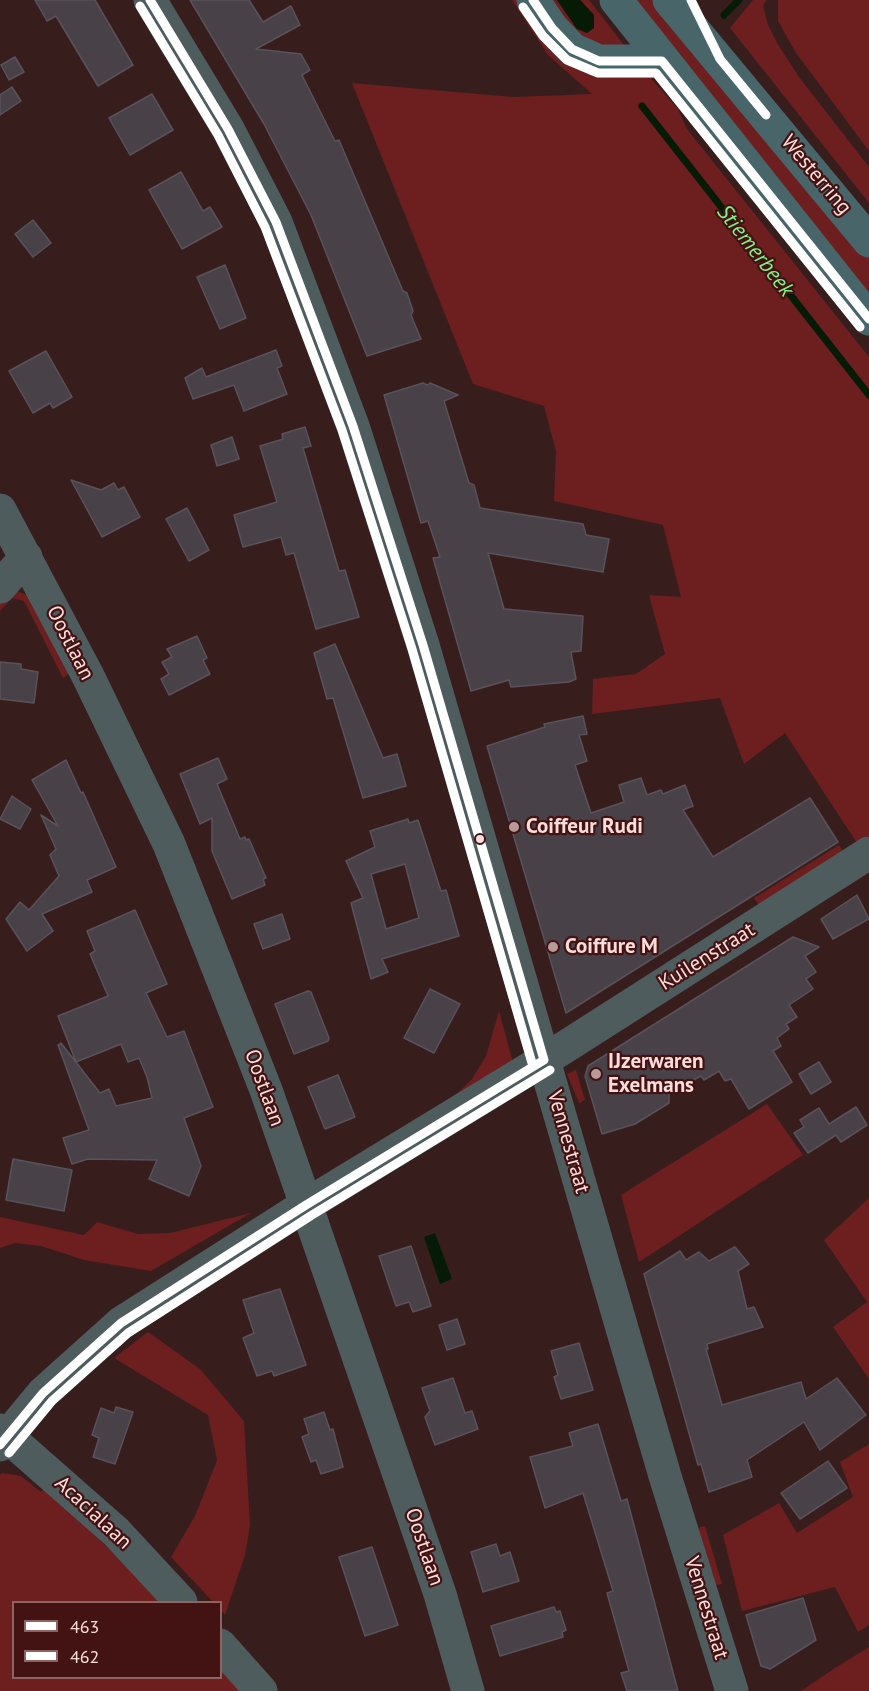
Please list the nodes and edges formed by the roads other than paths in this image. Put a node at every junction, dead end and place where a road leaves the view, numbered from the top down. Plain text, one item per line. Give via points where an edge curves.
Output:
1 (150, 0) edge
2 (533, 0) edge
3 (616, 0) edge
4 (669, 0) edge
5 (691, 0) edge
6 (720, 59) junction
7 (662, 61) junction
8 (869, 241) edge
9 (869, 319) edge
10 (0, 510) edge
11 (26, 557) junction
12 (0, 587) edge
13 (869, 853) edge
14 (544, 1060) junction
15 (306, 1205) junction
16 (3, 1437) edge
17 (180, 1601) edge
18 (222, 1647) edge
19 (261, 1691) edge
20 (468, 1691) edge
21 (732, 1691) edge

1 - 14 street, Vennestraat via 228,129 276,222 353,426 423,645
2 - 7 highway via 572,49 599,61
3 - 7 highway
4 - 6 highway, Westerring
5 - 6 highway
6 - 8 highway, Westerring
7 - 9 highway
10 - 11 street, Oostlaan
11 - 12 street
11 - 15 street, Oostlaan via 169,844 266,1090
13 - 14 street, Kuilenstraat
14 - 15 street, Kuilenstraat
14 - 21 street, Vennestraat
15 - 16 street, Kuilenstraat via 121,1323 43,1393
15 - 20 street, Oostlaan via 440,1594
16 - 17 street, Acacialaan via 116,1532
18 - 19 street

